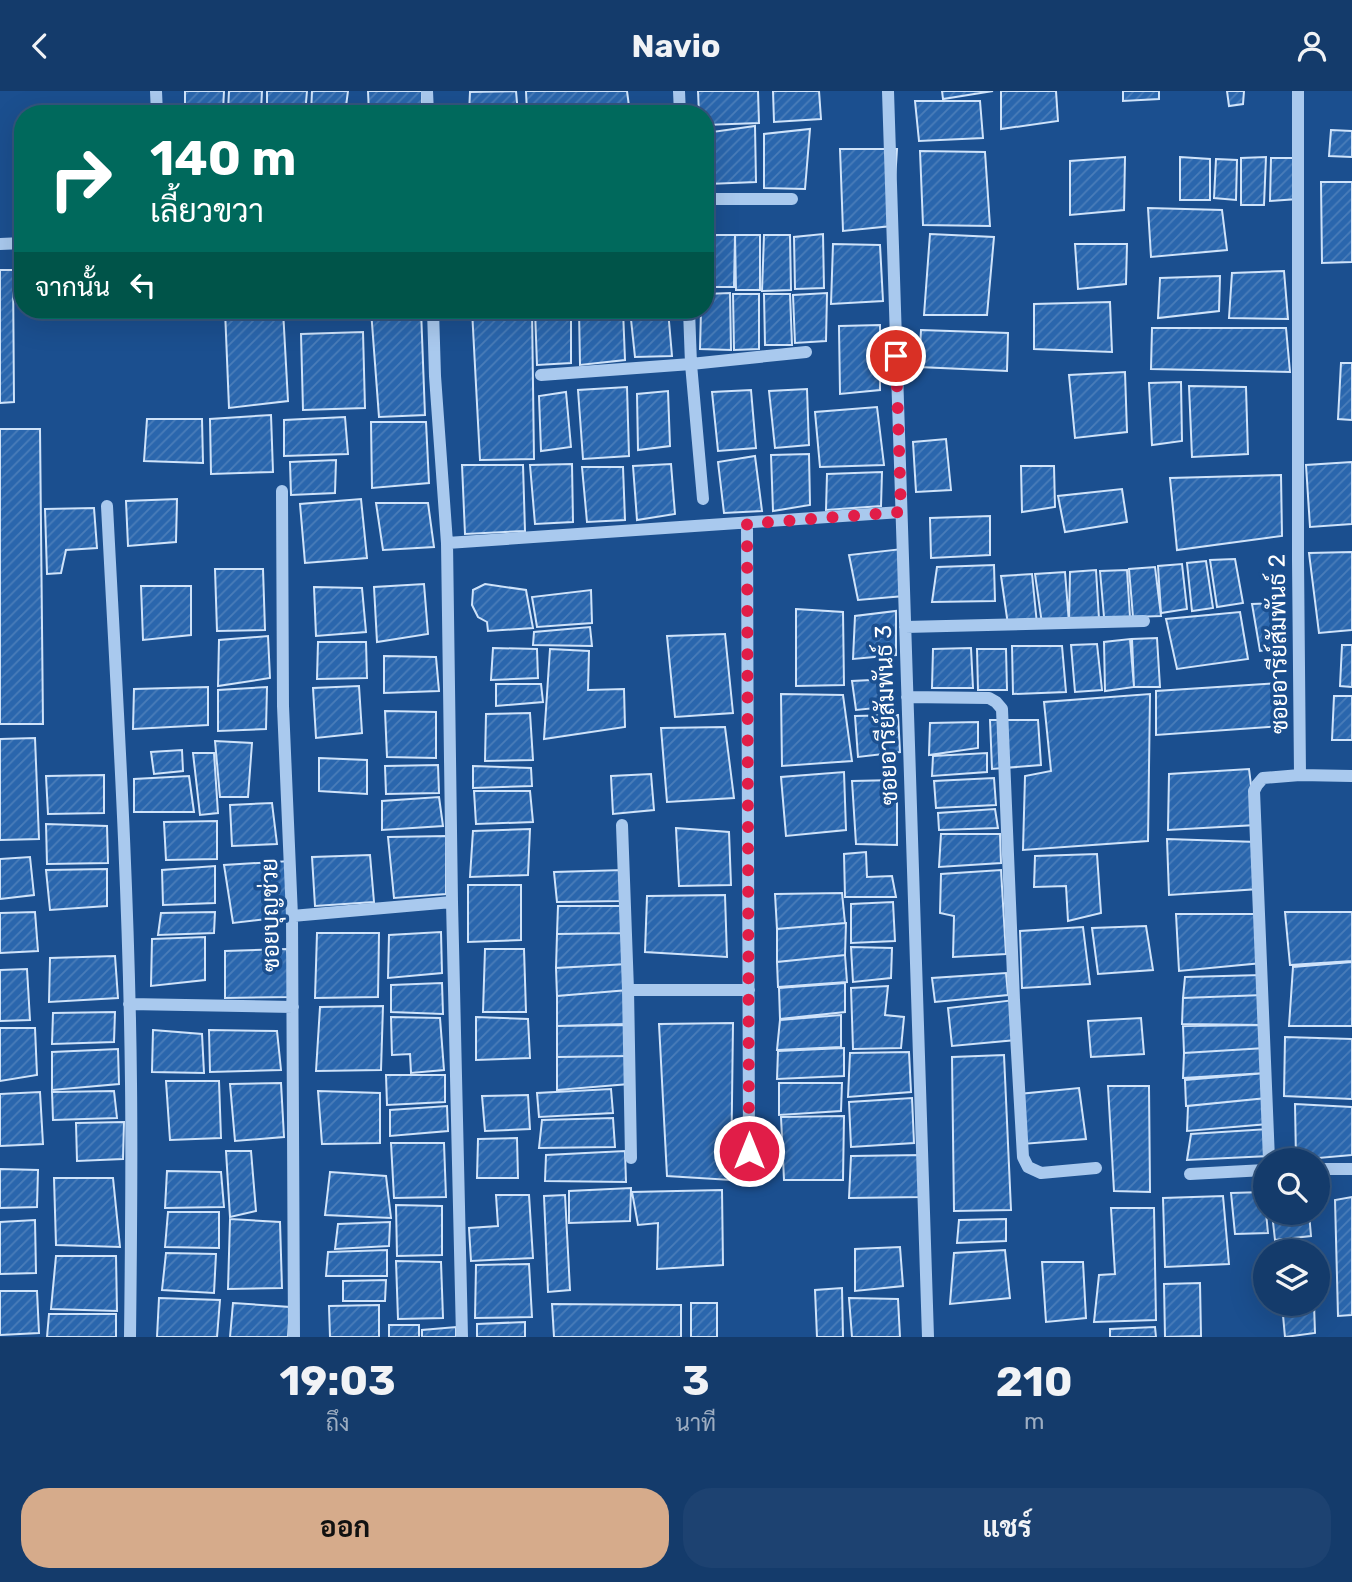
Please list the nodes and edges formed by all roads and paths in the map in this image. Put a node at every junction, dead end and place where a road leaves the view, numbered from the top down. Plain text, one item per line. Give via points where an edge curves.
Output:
1 (888, 91) edge
2 (1298, 91) edge
3 (714, 199) edge
4 (792, 199) dead end
5 (433, 319) edge
6 (689, 319) edge
7 (806, 352) dead end
8 (691, 364) junction
9 (541, 375) dead end
10 (282, 491) dead end
11 (702, 499) dead end
12 (107, 506) dead end
13 (901, 512) junction
14 (747, 524) junction
15 (447, 543) junction
16 (1144, 621) dead end
17 (905, 627) junction
18 (907, 697) junction
19 (1300, 775) junction
20 (1352, 776) edge
21 (622, 825) dead end
22 (452, 902) junction
23 (292, 916) junction
24 (628, 990) junction
25 (749, 990) junction
26 (129, 1004) junction
27 (293, 1007) junction
28 (1269, 1148) edge
29 (749, 1151) dead end
30 (631, 1158) dead end
31 (1096, 1168) dead end
32 (1330, 1169) edge
33 (1352, 1169) edge
34 (1253, 1171) edge
35 (1190, 1174) dead end
36 (130, 1337) edge
37 (294, 1337) edge
38 (463, 1337) edge
39 (928, 1337) edge

1 - 13 street, ซอยอารีย์สัมพันธ์ 3
2 - 19 street, ซอยอารีย์สัมพันธ์ 2
3 - 4 street
5 - 15 street
6 - 8 street
7 - 8 street
8 - 9 street
8 - 11 street
10 - 23 street, ซอยบุญช่วย via 283,706
12 - 26 street
13 - 14 street
13 - 17 street, ซอยอารีย์สัมพันธ์ 3
14 - 15 street
14 - 25 street
15 - 22 street
16 - 17 street
17 - 18 street, ซอยอารีย์สัมพันธ์ 3
18 - 31 street via 989,698 1002,709 1023,1157 1028,1167 1041,1173
18 - 39 street, ซอยอารีย์สัมพันธ์ 3
19 - 20 street
19 - 28 street via 1263,778 1254,791
21 - 24 street
22 - 23 street
22 - 38 street
23 - 27 street, ซอยบุญช่วย
24 - 25 street
24 - 30 street
25 - 29 street
26 - 27 street
26 - 36 street
27 - 37 street, ซอยบุญช่วย
32 - 33 street
34 - 35 street

